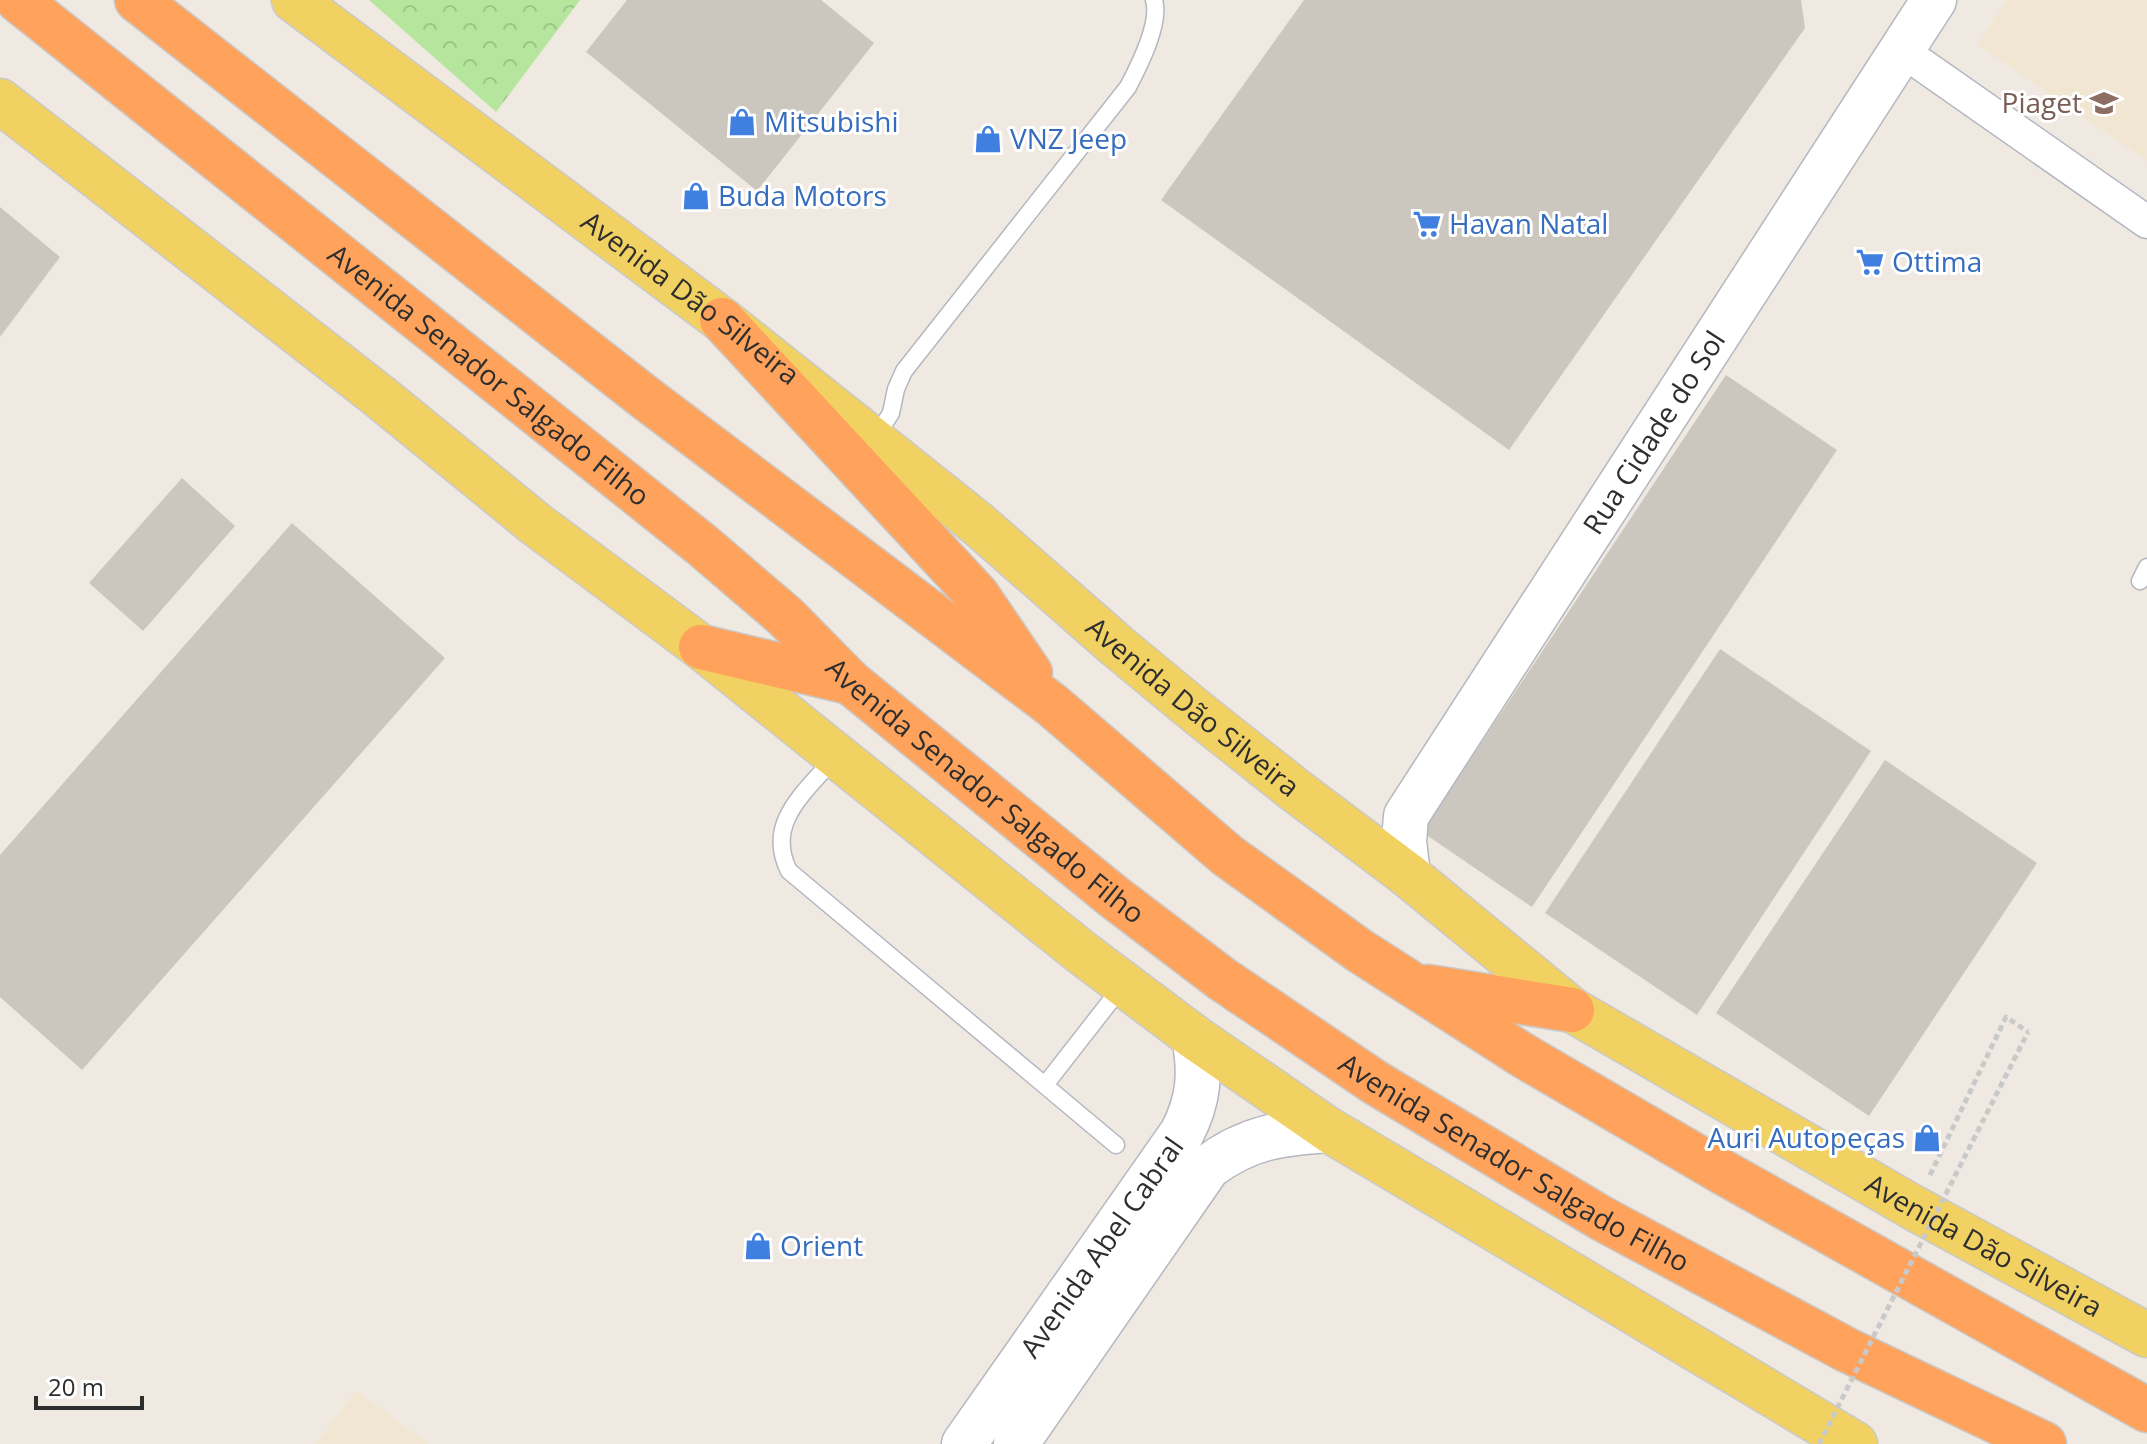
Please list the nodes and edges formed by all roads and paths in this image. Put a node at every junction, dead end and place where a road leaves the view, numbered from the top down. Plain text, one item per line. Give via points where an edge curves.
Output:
1 (18, 0) edge
2 (137, 0) edge
3 (294, 0) edge
4 (1154, 0) edge
5 (1934, 0) edge
6 (1901, 50) junction
7 (0, 101) edge
8 (2147, 222) edge
9 (722, 320) junction
10 (873, 441) junction
11 (701, 647) junction
12 (850, 682) junction
13 (1052, 705) junction
14 (836, 755) junction
15 (1408, 875) junction
16 (1124, 983) junction
17 (1413, 985) junction
18 (1572, 1010) junction
19 (1194, 1037) junction
20 (1045, 1085) junction
21 (1329, 1130) junction
22 (1116, 1145) dead end
23 (1914, 1208) junction
24 (2147, 1335) edge
25 (2147, 1410) edge
26 (964, 1444) edge
27 (1016, 1444) edge
28 (1819, 1444) edge
29 (1855, 1444) edge
30 (2044, 1444) edge

1 - 12 highway, Avenida Senador Salgado Filho via 702,545 786,617
2 - 13 highway via 647,399
3 - 9 main road, Avenida Dão Silveira
4 - 10 lane via 1158,10 1128,87 904,371 891,413
5 - 6 main road, Rua Cidade do Sol
6 - 8 street
6 - 15 main road, Rua Cidade do Sol via 1406,816
7 - 11 main road via 537,525
9 - 10 main road, Avenida Dão Silveira
9 - 13 highway via 977,595
10 - 15 main road, Avenida Dão Silveira via 1198,713
11 - 12 highway
11 - 14 main road
12 - 30 highway, Avenida Senador Salgado Filho via 1126,906 1222,979 1376,1083 1601,1218 1847,1350
13 - 17 highway via 1228,856
14 - 16 main road
14 - 20 lane via 785,817 780,844 789,871
15 - 18 main road, Avenida Dão Silveira
16 - 19 main road
16 - 20 lane
17 - 18 highway
17 - 25 highway via 1726,1174
18 - 23 main road, Avenida Dão Silveira
19 - 21 main road
19 - 26 main road, Avenida Abel Cabral via 1200,1066 1197,1096 1182,1133
20 - 22 lane
21 - 27 main road, Avenida Abel Cabral via 1269,1136 1208,1167
21 - 29 main road
23 - 24 main road, Avenida Dão Silveira
23 - 28 path, bridge via 2006,1017 2028,1032

